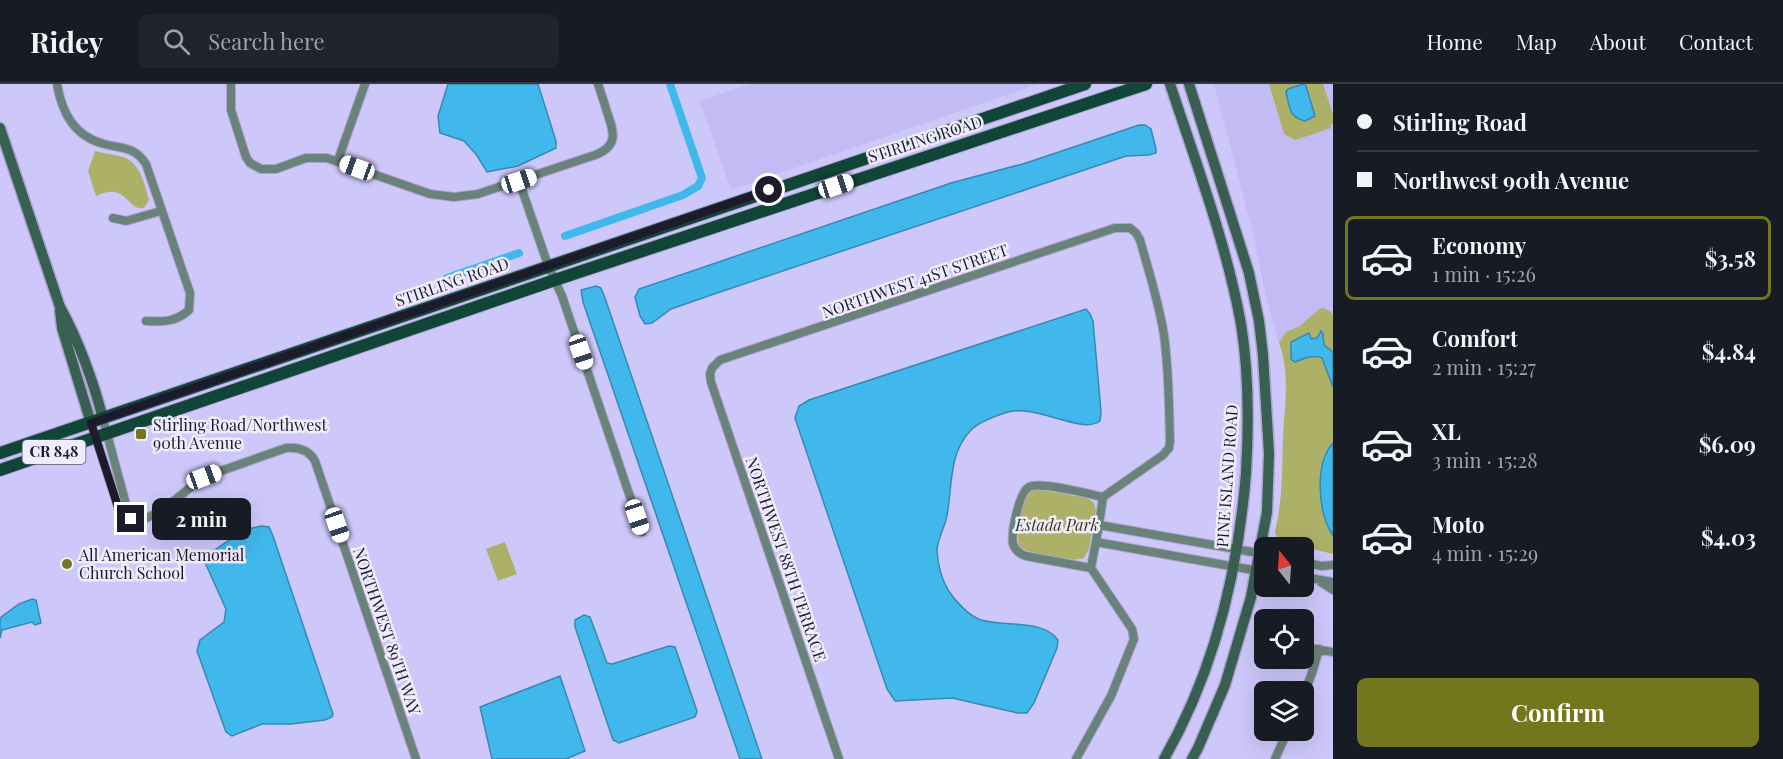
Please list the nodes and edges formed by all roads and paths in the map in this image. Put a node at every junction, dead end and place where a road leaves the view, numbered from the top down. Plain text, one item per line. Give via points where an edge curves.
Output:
1 (57, 84) edge
2 (231, 84) edge
3 (365, 84) edge
4 (598, 84) edge
5 (1085, 84) edge
6 (1146, 84) edge
7 (1170, 84) edge
8 (1189, 84) edge
9 (0, 128) edge
10 (874, 154) junction
11 (338, 160) junction
12 (881, 171) junction
13 (519, 181) junction
14 (161, 212) junction
15 (113, 218) dead end
16 (548, 265) junction
17 (555, 280) junction
18 (424, 309) junction
19 (146, 321) dead end
20 (432, 322) junction
21 (708, 366) joint
22 (97, 421) junction
23 (101, 435) junction
24 (0, 453) edge
25 (0, 470) edge
26 (1103, 497) junction
27 (124, 511) junction
28 (1099, 525) junction
29 (642, 532) dead end
30 (1264, 537) edge
31 (1096, 542) junction
32 (1237, 549) junction
33 (1254, 552) edge
34 (1314, 564) edge
35 (1333, 565) edge
36 (1234, 567) junction
37 (1091, 568) junction
38 (1254, 571) edge
39 (1315, 579) joint
40 (1333, 582) edge
41 (1333, 590) edge
42 (1254, 591) edge
43 (1314, 648) edge
44 (1319, 649) junction
45 (1333, 652) edge
46 (1309, 681) edge
47 (1283, 741) edge
48 (416, 759) edge
49 (839, 759) edge
50 (1077, 759) edge
51 (1164, 759) edge
52 (1192, 759) edge
53 (1275, 759) edge

1 - 14 street via 65,114 78,129 91,139 128,148 142,159
2 - 11 street via 233,120 246,157 255,167 276,169 316,157
3 - 11 street
4 - 13 street via 613,132 607,150
5 - 10 main road, STIRLING ROAD / CR 848
6 - 12 main road, STIRLING ROAD / CR 848
7 - 32 main road, PINE ISLAND ROAD via 1220,238 1241,325 1249,429
8 - 30 main road via 1243,252 1259,321 1269,453
9 - 22 main road via 60,307 99,403
10 - 12 main road
10 - 16 main road, STIRLING ROAD / CR 848
11 - 13 street via 443,197 466,197
12 - 17 main road, STIRLING ROAD / CR 848
13 - 16 street
14 - 15 street via 126,221
14 - 19 street via 190,293 190,303 189,310 180,317 165,322
16 - 17 street
16 - 18 main road, STIRLING ROAD / CR 848
17 - 20 main road, STIRLING ROAD / CR 848
17 - 29 street
18 - 20 main road
18 - 22 main road, STIRLING ROAD / CR 848
20 - 23 main road, STIRLING ROAD / CR 848
21 - 26 street, NORTHWEST 41ST STREET via 1132,225 1155,290 1164,334 1170,442 1163,455
21 - 49 street, NORTHWEST 88TH TERRACE
22 - 23 street
22 - 23 street
22 - 24 main road, STIRLING ROAD / CR 848
23 - 25 main road, STIRLING ROAD / CR 848
23 - 27 street via 127,507
23 - 27 street via 119,510
26 - 28 street
26 - 37 street via 1025,485 1013,537 1013,551
27 - 48 street, NORTHWEST 89TH WAY via 131,519 155,514 204,477 286,448 303,449 312,455
28 - 31 street
28 - 32 street
31 - 36 street
31 - 37 street
32 - 33 street
32 - 36 main road, PINE ISLAND ROAD
34 - 35 street
36 - 38 street
36 - 51 main road, PINE ISLAND ROAD via 1201,682
37 - 50 street via 1135,631 1111,696
39 - 40 street
39 - 41 street
42 - 52 main road via 1225,685
43 - 44 street
44 - 45 street
44 - 46 street
47 - 53 street

